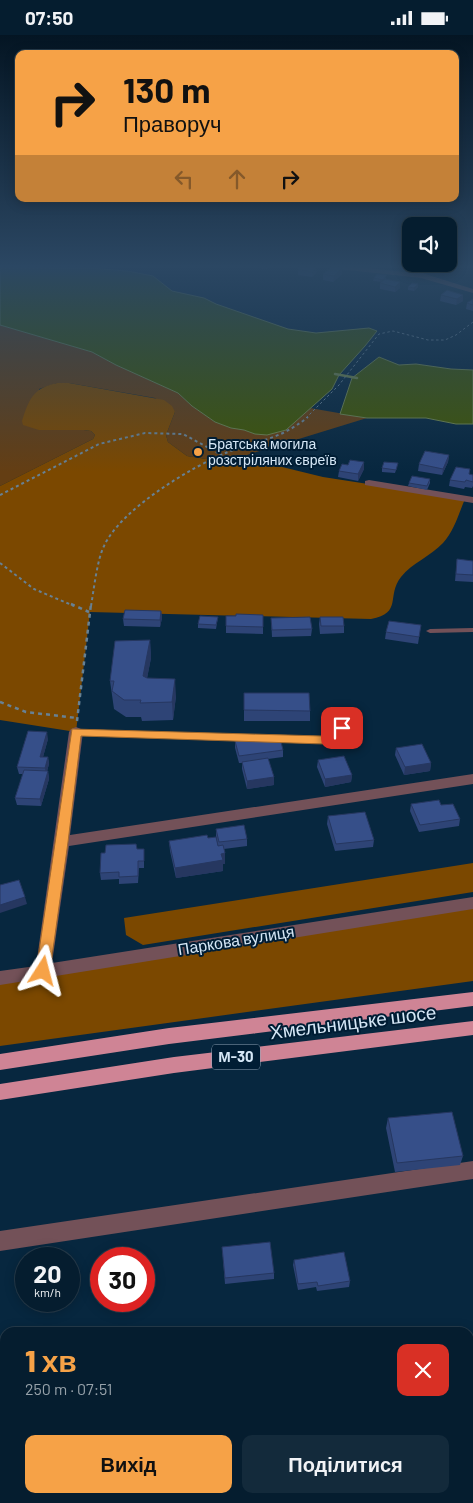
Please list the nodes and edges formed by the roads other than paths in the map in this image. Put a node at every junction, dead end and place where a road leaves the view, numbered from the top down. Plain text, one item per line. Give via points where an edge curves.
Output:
1 (369, 483) dead end
2 (473, 500) edge
3 (473, 630) edge
4 (430, 631) dead end
5 (338, 712) dead end
6 (76, 725) joint
7 (473, 779) edge
8 (62, 842) junction
9 (473, 903) edge
10 (43, 971) junction
11 (0, 978) edge
12 (473, 999) edge
13 (473, 1028) edge
14 (0, 1062) edge
15 (0, 1092) edge
16 (473, 1170) edge
17 (0, 1241) edge

1 - 2 street
3 - 4 lane
5 - 6 lane via 342,728 324,740
6 - 8 street
7 - 8 street
8 - 10 street
9 - 10 street, Паркова вулиця
10 - 11 street, Паркова вулиця
12 - 14 highway, Хмельницьке шосе / М-30 via 169,1036
13 - 15 highway, Хмельницьке шосе / М-30 via 174,1065
16 - 17 street

